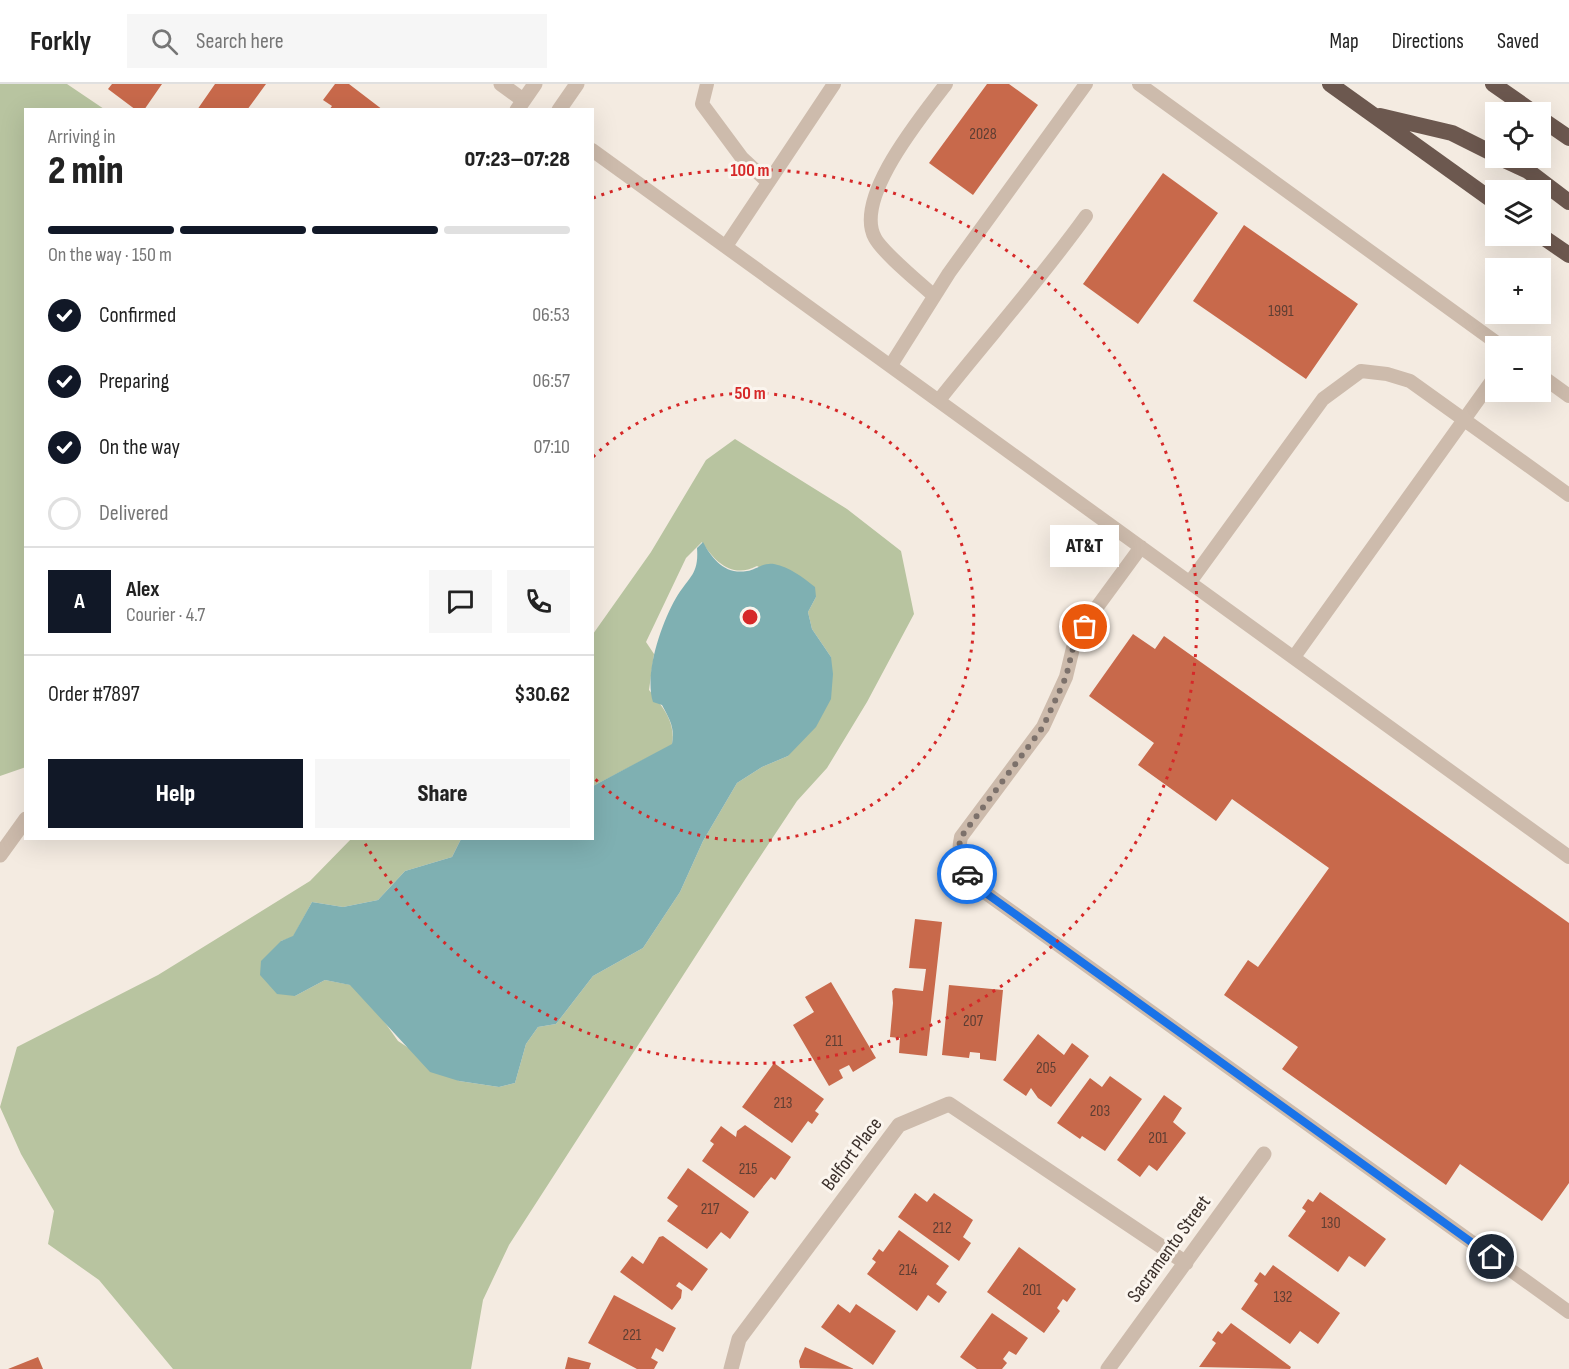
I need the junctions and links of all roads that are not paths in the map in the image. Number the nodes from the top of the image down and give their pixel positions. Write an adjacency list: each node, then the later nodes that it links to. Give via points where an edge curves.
1 (501, 84): 12 (street)
2 (535, 84): 12 (street)
3 (577, 84): 13 (street)
4 (707, 84): 20 (lane, via 702,104 742,158)
5 (834, 84): 20 (lane)
6 (946, 84): 27 (lane, via 885,168 869,221 875,239)
7 (1086, 84): 27 (lane)
8 (1138, 84): 28 (lane)
9 (1330, 84): 14 (highway)
10 (1493, 84): 11 (highway)
11 (1519, 102)
12 (520, 105)
13 (560, 108)
14 (1371, 114): 17 (highway, via 1452,133); 21 (highway)
15 (1551, 126): 16 (highway)
16 (1569, 138)
17 (1485, 150)
18 (594, 151): 25 (lane)
19 (1522, 168): 22 (highway)
20 (768, 182): 25 (lane)
21 (1485, 195)
22 (1569, 202)
23 (1086, 216): 33 (lane)
24 (1551, 243): 26 (highway)
25 (726, 246): 29 (lane)
26 (1569, 255)
27 (934, 296): 29 (lane)
28 (1487, 336)
29 (891, 365): 33 (lane)
30 (1551, 383): 32 (lane)
31 (1485, 390): 34 (lane)
32 (1569, 396)
33 (939, 400): 36 (lane)
34 (1464, 419): 35 (lane); 37 (lane, via 1410,381 1360,371 1323,399); 38 (lane)
35 (1569, 495)
36 (1141, 547): 37 (lane); 44 (lane, via 1073,648 1066,677 1043,727 961,837 959,861 976,886)
37 (1190, 582): 38 (lane)
38 (1294, 657): 41 (lane)
39 (24, 822): 40 (street)
40 (0, 855)
41 (1569, 857)
42 (1264, 1154): 43 (street, Sacramento Street)
43 (1186, 1263): 45 (street, Belfort Place, via 949,1104 899,1125 739,1340); 46 (street, Sacramento Street)
44 (1569, 1312)
45 (731, 1369)
46 (1108, 1369)

